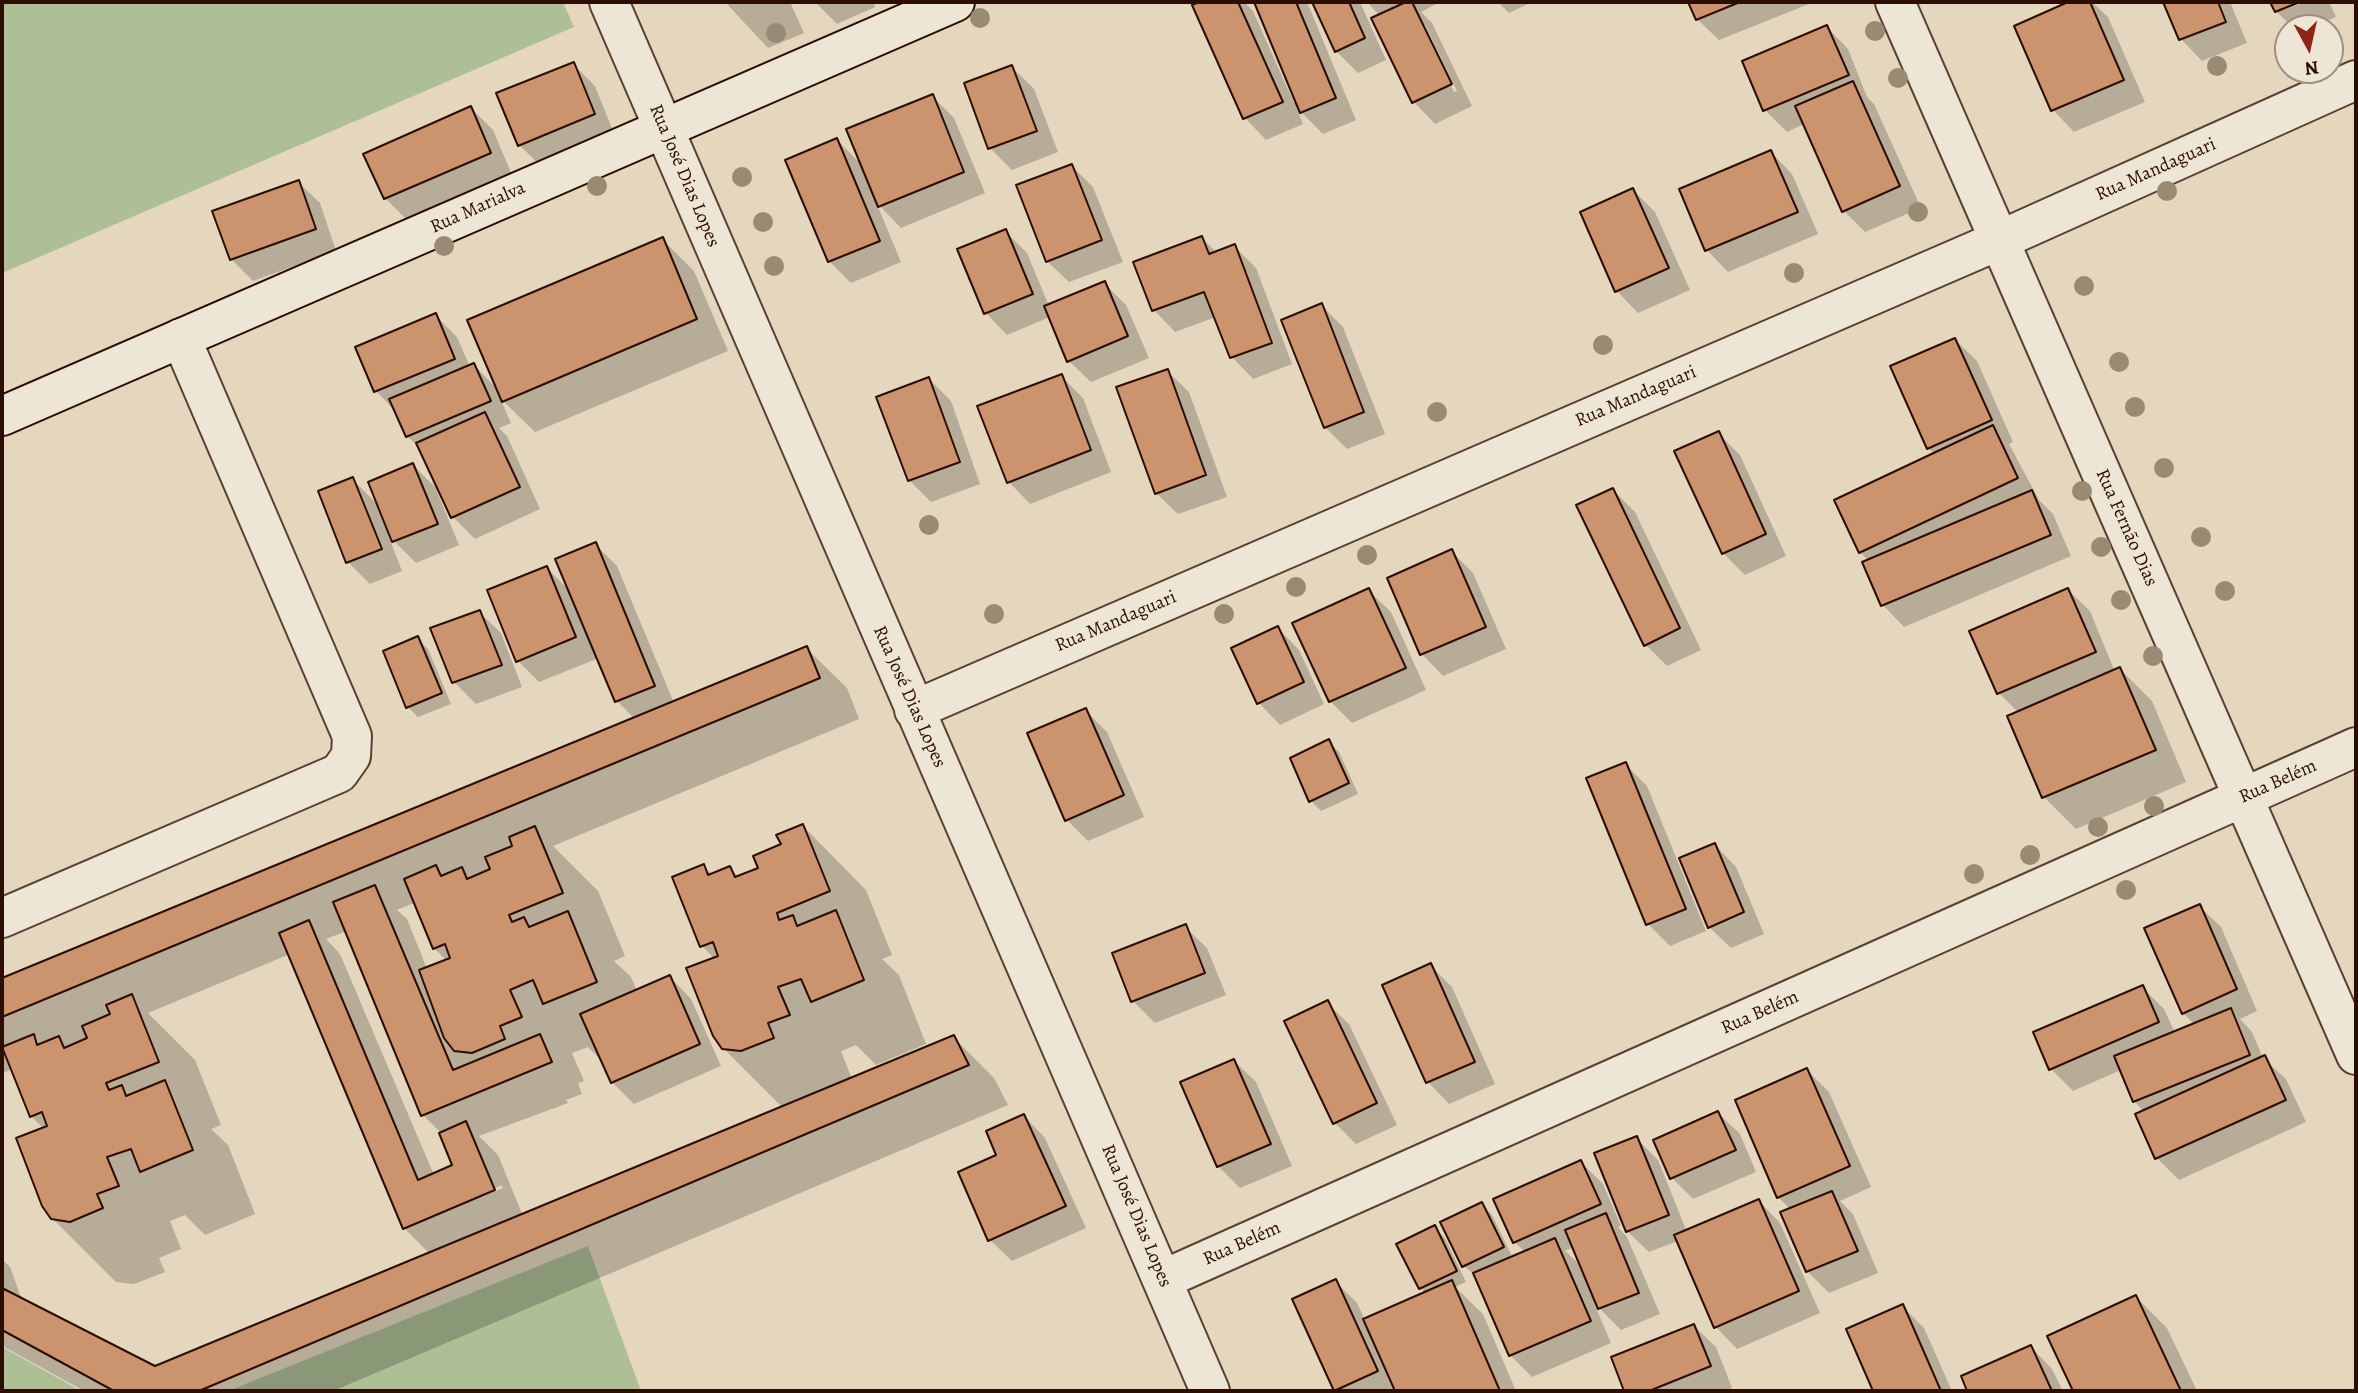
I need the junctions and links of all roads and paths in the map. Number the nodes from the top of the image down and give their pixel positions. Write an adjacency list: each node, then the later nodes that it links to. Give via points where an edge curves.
1 (609, 2): 5 (street, Rua José Dias Lopes)
2 (956, 2): 5 (street, Rua Marialva)
3 (1895, 2): 6 (street, Rua Fernão Dias)
4 (2356, 80): 6 (street, Rua Mandaguari)
5 (662, 127): 7 (street, Rua Marialva); 9 (street, Rua José Dias Lopes)
6 (2000, 240): 9 (street, Rua Mandaguari); 11 (street, Rua Fernão Dias)
7 (181, 338): 8 (street, Rua Marialva); 12 (street, via 352,736 351,757 339,773)
8 (2, 415)
9 (914, 710): 14 (street, Rua José Dias Lopes)
10 (2356, 747): 11 (street, Rua Belém)
11 (2243, 798): 13 (street, Rua Fernão Dias); 14 (street, Rua Belém)
12 (2, 918)
13 (2356, 1055)
14 (1164, 1279): 15 (street, Rua José Dias Lopes)
15 (1210, 1391)

